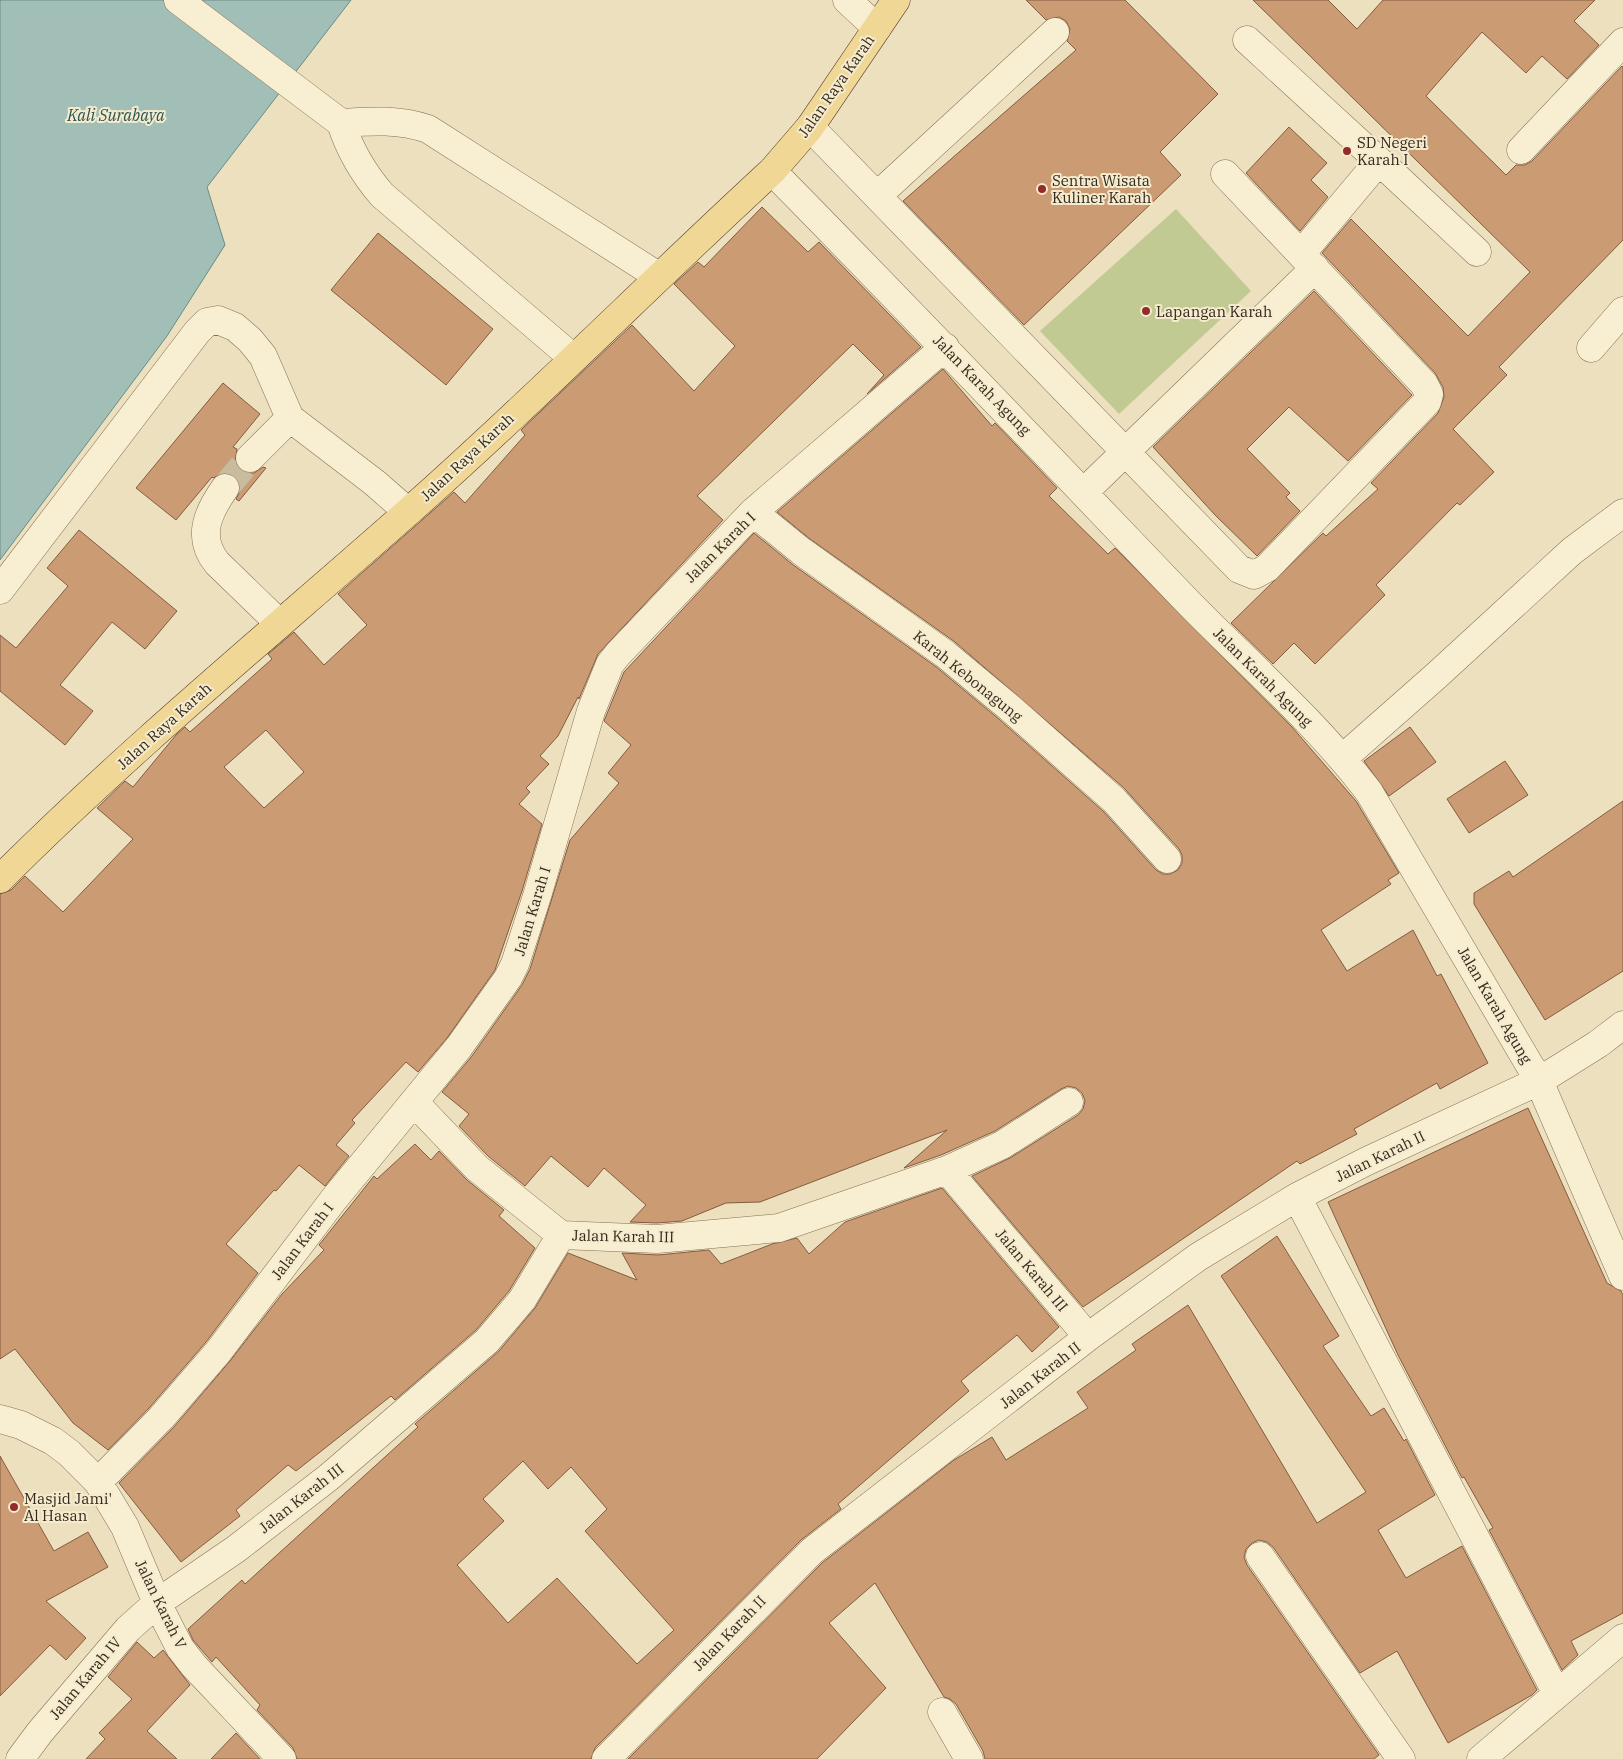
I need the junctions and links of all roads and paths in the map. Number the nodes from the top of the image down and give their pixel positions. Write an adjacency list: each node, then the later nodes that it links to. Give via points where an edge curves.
1 (178, 0): 8 (street)
2 (847, 0): 4 (street)
3 (896, 0): 4 (main road, Jalan Raya Karah)
4 (877, 28): 9 (main road, Jalan Raya Karah)
5 (1056, 32): 14 (street)
6 (1247, 40): 11 (street)
7 (1623, 42): 10 (street)
8 (334, 118): 17 (street, via 407,122 428,129); 21 (street, via 366,176 382,195)
9 (810, 127): 12 (main road, Jalan Raya Karah); 14 (street)
10 (1521, 150)
11 (1379, 161): 15 (street); 16 (street)
12 (772, 171): 17 (main road, Jalan Raya Karah); 19 (street, Jalan Karah Agung)
13 (1225, 174): 16 (street)
14 (877, 196): 23 (street)
15 (1477, 252)
16 (1308, 261): 23 (street); 23 (street, via 1424,384 1429,398 1267,568 1254,576 1239,569)
17 (658, 276): 21 (main road, Jalan Raya Karah)
18 (1623, 311): 20 (street)
19 (945, 347): 26 (street, Jalan Karah Agung); 28 (street, Jalan Karah I)
20 (1591, 348)
21 (573, 358): 27 (main road, Jalan Raya Karah)
22 (290, 418): 24 (street); 27 (street, via 376,482); 30 (street, via 257,347 226,322 207,322)
23 (1125, 452): 26 (street)
24 (250, 458)
25 (225, 488): 31 (street, via 205,524 209,551)
26 (1084, 492): 32 (street, Jalan Karah Agung)
27 (408, 512): 31 (main road, Jalan Raya Karah)
28 (753, 512): 33 (street, Karah Kebonagung, via 801,551 945,654 1010,708 1114,800); 37 (street, Jalan Karah I, via 630,638 610,664 591,711 515,964 459,1047)
29 (1623, 513): 32 (street, via 1572,550)
30 (0, 590)
31 (279, 623): 34 (main road, Jalan Raya Karah, via 55,824)
32 (1343, 758): 36 (street, Jalan Karah Agung, via 1370,792)
33 (1166, 859)
34 (0, 879)
35 (1623, 1025): 36 (street, Jalan Karah II)
36 (1539, 1081): 40 (street, Jalan Karah II); 42 (street, Jalan Karah Agung)
37 (414, 1102): 41 (street, via 477,1168); 45 (street, Jalan Karah I, via 334,1199 218,1352 162,1418)
38 (1069, 1102): 39 (street, via 1002,1145)
39 (947, 1170): 41 (street, Jalan Karah III, via 779,1228 657,1239); 43 (street, Jalan Karah III)
40 (1297, 1197): 43 (street, Jalan Karah II, via 1198,1257); 49 (street)
41 (561, 1235): 47 (street, Jalan Karah III, via 522,1300 487,1341 329,1477 236,1549)
42 (1623, 1276)
43 (1088, 1338): 54 (street, Jalan Karah II, via 812,1551)
44 (0, 1419): 45 (street, Jalan Karah V, via 21,1425 53,1441)
45 (98, 1482): 47 (street, Jalan Karah V, via 125,1527)
46 (1260, 1556): 56 (street)
47 (157, 1603): 52 (street, Jalan Karah IV, via 103,1655); 53 (street, Jalan Karah V, via 180,1648 194,1666)
48 (1623, 1638): 49 (street)
49 (1557, 1694): 51 (street)
50 (942, 1712): 55 (street)
51 (1512, 1748): 57 (street)
52 (20, 1759)
53 (282, 1759)
54 (606, 1759)
55 (969, 1759)
56 (1401, 1759)
57 (1481, 1759)

